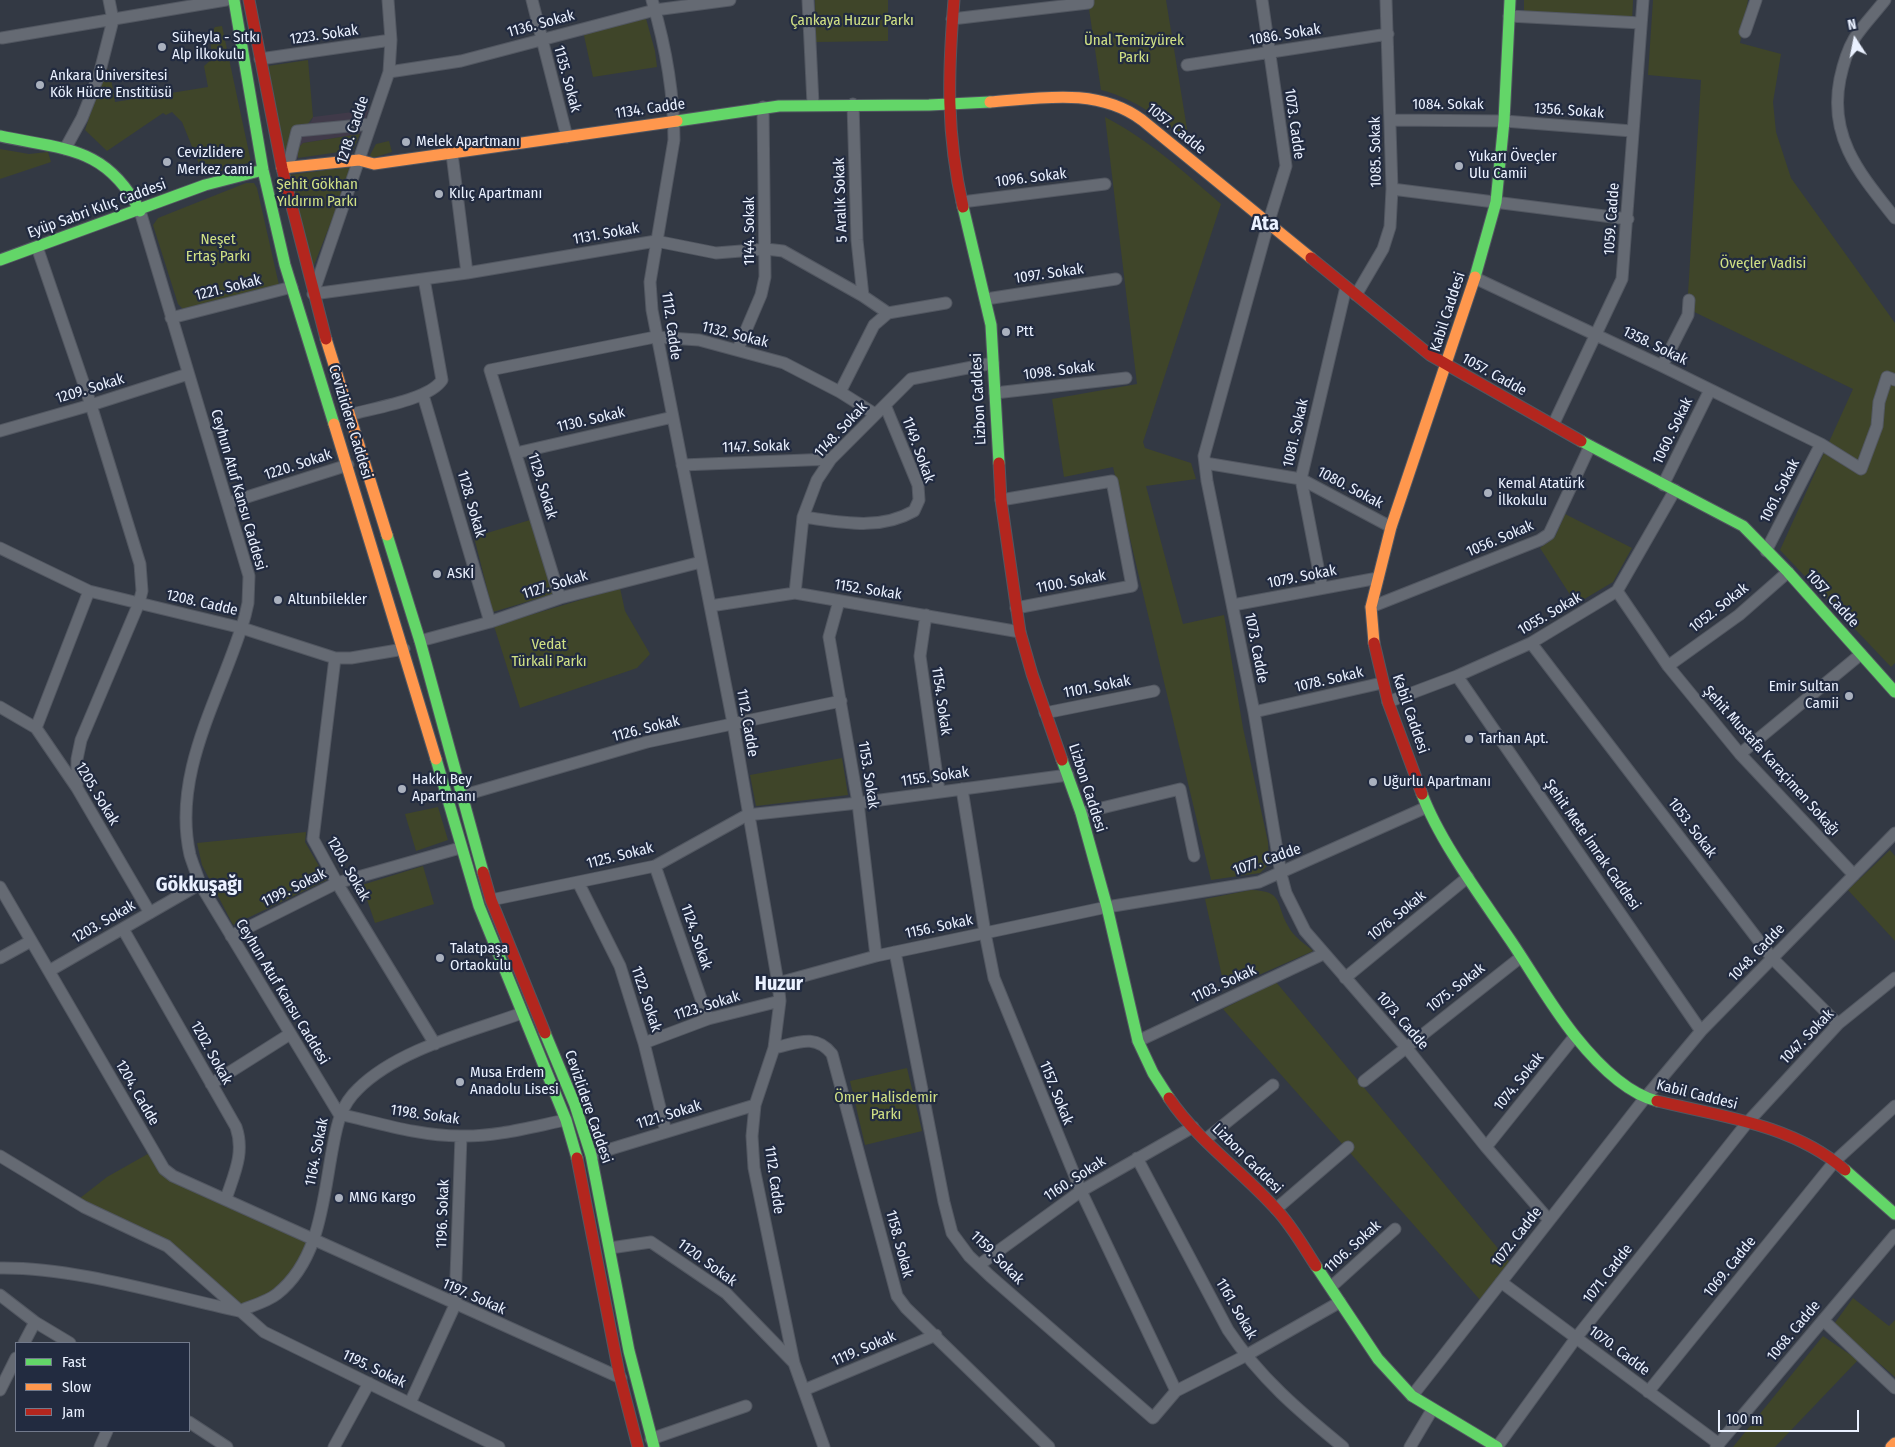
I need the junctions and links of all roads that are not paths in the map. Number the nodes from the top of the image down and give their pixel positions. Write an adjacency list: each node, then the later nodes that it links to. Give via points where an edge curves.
1 (109, 0): 20 (street)
2 (226, 0): 20 (street)
3 (234, 0): 46 (main road, Cevizlidere Caddesi)
4 (249, 0): 28 (main road, Cevizlidere Caddesi)
5 (388, 0): 25 (street, 1218. Cadde)
6 (532, 0): 26 (street, 1135. Sokak)
7 (730, 0): 17 (street, 1136. Sokak)
8 (808, 0): 31 (street)
9 (954, 0): 19 (main road, Lizbon Caddesi)
10 (1262, 0): 27 (street, 1073. Cadde)
11 (1386, 0): 23 (street, 1085. Sokak)
12 (1510, 0): 18 (main road, Kabil Caddesi)
13 (1643, 0): 21 (street, 1059. Cadde)
14 (1756, 0): 22 (street)
15 (1885, 0): 53 (street, via 1854,40 1844,64 1837,96 1839,125 1848,153)
16 (1088, 2): 19 (street)
17 (653, 5): 26 (street, 1136. Sokak); 36 (street, 1112. Cadde)
18 (1509, 16): 21 (street); 37 (main road, Kabil Caddesi)
19 (952, 19): 33 (main road, Lizbon Caddesi)
20 (113, 20): 24 (street); 42 (street, via 98,75 82,118)
21 (1641, 23): 39 (street, 1059. Cadde)
22 (1745, 32)
23 (1388, 34): 27 (street, 1086. Sokak); 35 (street, 1085. Sokak)
24 (0, 35)
25 (391, 40): 28 (street, 1223. Sokak); 30 (street, 1218. Cadde)
26 (542, 40): 30 (street, 1136. Sokak, via 461,61); 41 (street, 1135. Sokak)
27 (1270, 53): 29 (street, 1086. Sokak); 54 (street, 1073. Cadde, via 1286,166)
28 (260, 59): 45 (main road, Cevizlidere Caddesi)
29 (1187, 65)
30 (389, 72): 38 (street, 1218. Cadde)
31 (813, 104): 32 (main road, 1134. Cadde); 34 (main road, 1134. Cadde)
32 (853, 104): 33 (main road, 1134. Cadde); 67 (street, 5 Aralık Sokak, via 857,245)
33 (948, 105): 49 (main road, Lizbon Caddesi); 54 (main road, 1057. Cadde, via 1074,98 1103,100 1117,105 1142,120)
34 (763, 107): 36 (main road, 1134. Cadde); 57 (street, 1144. Sokak)
35 (1391, 120): 37 (street, 1084. Sokak); 48 (street, 1085. Sokak)
36 (674, 121): 41 (main road, 1134. Cadde); 55 (street, 1112. Cadde, via 673,157)
37 (1504, 121): 39 (street, 1356. Sokak); 50 (main road, Kabil Caddesi)
38 (371, 124): 44 (street, 1218. Cadde); 45 (street, via 298,131)
39 (1632, 130): 52 (street, 1059. Cadde)
40 (0, 136): 42 (main road, Ceyhun Atuf Kansu Caddesi)
41 (567, 137): 43 (main road, 1134. Cadde)
42 (65, 149): 51 (main road, Ceyhun Atuf Kansu Caddesi, via 104,163 125,184)
43 (452, 154): 44 (main road, 1134. Cadde, via 374,164); 59 (street)
44 (359, 160): 45 (main road); 65 (street, 1218. Cadde)
45 (285, 167): 65 (main road, Cevizlidere Caddesi)
46 (263, 170): 51 (main road, Eyüp Sabri Kılıç Caddesi, via 205,185); 64 (main road, Cevizlidere Caddesi)
47 (1105, 184): 49 (street, 1096. Sokak)
48 (1392, 189): 50 (street); 66 (street, 1085. Sokak, via 1390,227 1383,249)
49 (962, 202): 68 (main road, Lizbon Caddesi)
50 (1496, 202): 52 (street); 60 (main road, Kabil Caddesi)
51 (140, 211): 56 (main road, Eyüp Sabri Kılıç Caddesi); 72 (street, Ceyhun Atuf Kansu Caddesi)
52 (1628, 218): 73 (street, 1059. Cadde, via 1622,279)
53 (1895, 218)
54 (1268, 224): 63 (main road, 1057. Cadde); 98 (street, 1073. Cadde, via 1205,448)
55 (656, 241): 57 (street, 1131. Sokak, via 716,253); 59 (street, 1131. Sokak); 74 (street, 1112. Cadde, via 650,282)
56 (37, 248): 58 (main road, Eyüp Sabri Kılıç Caddesi); 87 (street)
57 (766, 249): 67 (street, 1131. Sokak, via 783,251); 75 (street, 1144. Sokak, via 761,295)
58 (0, 260)
59 (468, 273): 61 (street, 1131. Sokak)
60 (1475, 278): 73 (street, 1358. Sokak); 77 (main road, Kabil Caddesi)
61 (424, 279): 65 (street, 1131. Sokak); 86 (street, via 442,380)
62 (1116, 279): 68 (street, 1097. Sokak)
63 (1346, 287): 66 (main road, 1057. Cadde); 101 (street, 1081. Sokak)
64 (292, 288): 72 (street, 1221. Sokak); 100 (main road, Cevizlidere Caddesi)
65 (313, 294): 90 (main road, Cevizlidere Caddesi)
66 (1356, 295): 77 (main road, 1057. Cadde)
67 (863, 296): 71 (street, 1131. Sokak)
68 (986, 299): 76 (main road, Lizbon Caddesi)
69 (1689, 300): 78 (street, via 1688,316)
70 (946, 304): 71 (street)
71 (888, 313): 84 (street, via 874,325)
72 (171, 318): 79 (street, Ceyhun Atuf Kansu Caddesi)
73 (1596, 334): 78 (street, 1358. Sokak); 92 (street, 1059. Cadde)
74 (655, 336): 75 (street, 1132. Sokak, via 699,340); 82 (street, 1132. Sokak, via 490,370); 91 (street, 1112. Cadde)
75 (738, 349): 84 (street, 1132. Sokak, via 784,363)
76 (993, 363): 85 (main road, Lizbon Caddesi); 88 (street, 1148. Sokak, via 911,379)
77 (1447, 366): 92 (main road, 1057. Cadde); 107 (main road, Kabil Caddesi)
78 (1662, 366): 83 (street, 1358. Sokak)
79 (188, 374): 87 (street, 1209. Sokak); 105 (street, Ceyhun Atuf Kansu Caddesi)
80 (1126, 378): 85 (street, 1098. Sokak)
81 (1895, 380): 94 (street, 1358. Sokak, via 1887,377 1879,402 1877,426 1861,469)
82 (494, 384): 96 (street, 1129. Sokak)
83 (1710, 390): 94 (street, 1358. Sokak); 102 (street, 1060. Sokak)
84 (840, 392): 89 (street, 1132. Sokak)
85 (995, 393): 104 (main road, Lizbon Caddesi)
86 (423, 395): 90 (street); 125 (street, 1128. Sokak)
87 (91, 405): 93 (street, 1209. Sokak); 119 (street, via 140,564 142,591)
88 (885, 405): 89 (street, 1148. Sokak); 106 (street, 1149. Sokak, via 918,486 919,500 914,511 890,522 868,524)
89 (875, 414): 97 (street, 1148. Sokak)
90 (349, 415): 128 (main road, Cevizlidere Caddesi)
91 (672, 417): 96 (street, 1130. Sokak); 99 (street, 1112. Cadde)
92 (1553, 425): 95 (main road, 1057. Cadde)
93 (0, 431)
94 (1821, 444): 109 (street, 1061. Sokak)
95 (1590, 446): 102 (main road, 1057. Cadde); 123 (street, 1056. Sokak, via 1549,534)
96 (516, 453): 117 (street, 1129. Sokak)
97 (831, 459): 99 (street, 1147. Sokak); 106 (street, 1148. Sokak, via 817,480)
98 (1205, 463): 101 (street, 1080. Sokak); 120 (street, 1073. Cadde)
99 (682, 464): 110 (street, 1112. Cadde)
100 (348, 465): 105 (street, 1220. Sokak); 130 (main road, Cevizlidere Caddesi)
101 (1301, 479): 107 (street, 1080. Sokak); 113 (street, 1081. Sokak)
102 (1663, 485): 103 (main road, 1057. Cadde)
103 (1675, 490): 109 (main road, 1057. Cadde, via 1743,526); 115 (street, 1055. Sokak)
104 (1001, 500): 122 (main road, Lizbon Caddesi); 122 (street, 1100. Sokak, via 1112,481 1132,586)
105 (228, 503): 126 (street, Ceyhun Atuf Kansu Caddesi, via 249,576 248,603)
106 (803, 516): 116 (street, 1148. Sokak)
107 (1391, 527): 112 (main road, Kabil Caddesi)
108 (0, 548): 114 (street, 1208. Cadde)
109 (1766, 551): 111 (main road, 1057. Cadde)
110 (701, 562): 117 (street, 1127. Sokak); 121 (street, 1112. Cadde)
111 (1788, 572): 131 (main road, 1057. Cadde); 133 (street, 1052. Sokak, via 1739,615)
112 (1378, 578): 113 (street, 1079. Sokak); 123 (main road, Kabil Caddesi)
113 (1322, 588): 120 (street, 1079. Sokak)
114 (89, 591): 119 (street, 1208. Cadde); 144 (street)
115 (1617, 591): 129 (street, 1055. Sokak); 133 (street, Şehit Mustafa Karaçimen Sokağı)
116 (795, 593): 118 (street, 1152. Sokak); 121 (street, 1152. Sokak)
117 (560, 598): 125 (street, 1127. Sokak)
118 (839, 601): 124 (street, 1152. Sokak); 138 (street, 1153. Sokak, via 829,637)
119 (139, 603): 126 (street, 1208. Cadde); 147 (street, via 81,740)
120 (1233, 605): 141 (street, 1073. Cadde)
121 (710, 606): 143 (street, 1112. Cadde)
122 (1016, 608): 127 (main road, Lizbon Caddesi)
123 (1371, 608): 135 (main road, Kabil Caddesi, via 1372,636)
124 (926, 615): 127 (street, 1152. Sokak); 149 (street, 1154. Sokak, via 920,656)
125 (490, 622): 128 (street, 1127. Sokak)
126 (242, 628): 132 (street, 1208. Cadde); 165 (street, Ceyhun Atuf Kansu Caddesi, via 201,737 189,786 187,835)
127 (1020, 632): 142 (main road, Lizbon Caddesi)
128 (420, 642): 150 (main road, Cevizlidere Caddesi)
129 (1531, 643): 134 (street, 1055. Sokak); 179 (street, 1053. Sokak)
130 (404, 649): 132 (street, 1208. Cadde); 157 (main road, Cevizlidere Caddesi)
131 (1861, 654): 137 (main road, 1057. Cadde); 145 (street)
132 (335, 658): 164 (street, 1200. Sokak, via 313,838)
133 (1668, 666): 145 (street, Şehit Mustafa Karaçimen Sokağı)
134 (1457, 676): 139 (street, 1055. Sokak); 188 (street, Şehit Mete İmrak Caddesi)
135 (1382, 683): 139 (main road, Kabil Caddesi); 141 (street, 1078. Sokak)
136 (1154, 691): 142 (street, 1101. Sokak)
137 (1895, 692)
138 (841, 701): 143 (street, 1126. Sokak); 151 (street, 1153. Sokak)
139 (1388, 702): 152 (main road, Kabil Caddesi)
140 (0, 707): 144 (street, 1205. Sokak)
141 (1254, 712): 160 (street, 1073. Cadde)
142 (1045, 713): 146 (main road, Lizbon Caddesi)
143 (733, 723): 150 (street, 1126. Sokak, via 647,742); 154 (street, 1112. Cadde)
144 (36, 728): 147 (street, 1205. Sokak)
145 (1740, 754): 161 (street, Şehit Mustafa Karaçimen Sokağı)
146 (1068, 775): 148 (street, 1155. Sokak); 153 (main road, Lizbon Caddesi)
147 (77, 788): 169 (street, 1205. Sokak)
148 (962, 789): 149 (street, 1155. Sokak); 171 (street, 1157. Sokak)
149 (938, 791): 151 (street, 1155. Sokak)
150 (461, 796): 156 (main road, Cevizlidere Caddesi)
151 (858, 803): 154 (street, 1155. Sokak); 176 (street, 1153. Sokak)
152 (1428, 807): 160 (street, 1077. Cadde); 162 (main road, Kabil Caddesi)
153 (1081, 812): 158 (street, via 1180,789); 168 (main road, Lizbon Caddesi)
154 (747, 815): 159 (street, 1125. Sokak); 183 (street, 1112. Cadde)
155 (1895, 833): 161 (street, 1048. Cadde)
156 (474, 844): 157 (main road); 167 (main road, Cevizlidere Caddesi)
157 (460, 848): 164 (street, 1199. Sokak); 185 (main road, Cevizlidere Caddesi, via 479,906)
158 (1194, 856)
159 (655, 866): 163 (street, 1125. Sokak); 186 (street, 1124. Sokak)
160 (1281, 874): 168 (street, 1077. Cadde, via 1235,887); 175 (street, 1073. Cadde, via 1295,914)
161 (1854, 875): 179 (street, 1048. Cadde)
162 (1468, 877): 177 (main road, Kabil Caddesi); 181 (street, 1076. Sokak)
163 (578, 882): 167 (street, 1125. Sokak); 192 (street, 1122. Sokak, via 620,966)
164 (337, 883): 172 (street, 1199. Sokak); 193 (street, 1200. Sokak)
165 (200, 884): 169 (street, 1203. Sokak); 172 (street, Ceyhun Atuf Kansu Caddesi)
166 (0, 887): 173 (street, 1204. Cadde)
167 (491, 900): 211 (main road, Cevizlidere Caddesi)
168 (1107, 907): 171 (street, 1156. Sokak); 191 (main road, Lizbon Caddesi)
169 (150, 913): 170 (street, 1203. Sokak)
170 (123, 929): 180 (street, 1203. Sokak); 197 (street, 1202. Sokak)
171 (985, 932): 174 (street, 1156. Sokak); 215 (street, 1157. Sokak, via 994,978)
172 (231, 936): 189 (street, Ceyhun Atuf Kansu Caddesi)
173 (31, 941): 178 (street); 180 (street, 1204. Cadde)
174 (895, 952): 176 (street, 1156. Sokak); 224 (street, 1159. Sokak, via 952,1233)
175 (1323, 954): 181 (street, 1073. Cadde); 191 (street, 1103. Sokak)
176 (876, 956): 183 (street, 1156. Sokak)
177 (1521, 957): 190 (main road, Kabil Caddesi); 194 (street, 1075. Sokak)
178 (0, 958)
179 (1772, 958): 187 (street, 1053. Sokak); 188 (street, 1048. Cadde)
180 (49, 972): 216 (street, 1204. Cadde, via 164,1169)
181 (1345, 978): 194 (street, 1073. Cadde)
182 (1895, 978): 187 (street, 1047. Sokak)
183 (778, 983): 184 (street, 1112. Cadde)
184 (780, 1001): 186 (street, 1123. Sokak); 195 (street, 1112. Cadde)
185 (522, 1013): 193 (street, 1164. Sokak); 203 (main road, Cevizlidere Caddesi)
186 (708, 1019): 192 (street, 1123. Sokak)
187 (1838, 1024): 204 (street, 1047. Sokak)
188 (1701, 1031): 199 (street, 1048. Cadde)
189 (290, 1034): 197 (street); 202 (street, Ceyhun Atuf Kansu Caddesi)
190 (1575, 1036): 199 (main road, Kabil Caddesi, via 1611,1074); 209 (street, 1074. Sokak)
191 (1138, 1041): 205 (main road, Lizbon Caddesi, via 1162,1087)
192 (644, 1043): 206 (street, 1122. Sokak)
193 (435, 1044): 202 (street, 1164. Sokak, via 383,1068 357,1089)
194 (1405, 1046): 196 (street, 1075. Sokak); 209 (street, 1073. Cadde)
195 (774, 1048): 200 (street, 1112. Cadde); 234 (street, 1158. Sokak, via 813,1040 824,1044 832,1054 897,1296)
196 (1364, 1081)
197 (210, 1084): 216 (street, 1202. Sokak, via 236,1127 241,1142)
198 (1272, 1085): 208 (street)
199 (1645, 1098): 204 (main road, Kabil Caddesi); 219 (street, 1072. Cadde)
200 (755, 1105): 206 (street, 1121. Sokak); 240 (street, 1112. Cadde, via 752,1136 754,1168)
201 (1895, 1106): 214 (street, 1069. Cadde)
202 (339, 1114): 207 (street, 1198. Sokak, via 421,1133); 222 (street, 1164. Sokak)
203 (566, 1120): 207 (street, 1198. Sokak); 241 (main road, Cevizlidere Caddesi, via 578,1162)
204 (1747, 1123): 214 (main road, Kabil Caddesi, via 1785,1133); 235 (street, 1071. Cadde)
205 (1193, 1127): 208 (main road, Lizbon Caddesi); 213 (street, 1160. Sokak)
206 (666, 1132): 211 (street, 1121. Sokak)
207 (461, 1136): 230 (street, 1196. Sokak)
208 (1206, 1139): 217 (main road, Lizbon Caddesi)
209 (1486, 1147): 219 (street, 1073. Cadde)
210 (1348, 1148): 217 (street)
211 (591, 1155): 223 (main road, Cevizlidere Caddesi)
212 (0, 1156): 231 (street, 1195. Sokak, via 84,1207 167,1246)
213 (1137, 1158): 215 (street, 1160. Sokak); 238 (street, 1161. Sokak)
214 (1836, 1161): 218 (main road, Kabil Caddesi); 248 (street, 1069. Cadde)
215 (1081, 1191): 224 (street, 1160. Sokak); 247 (street, 1157. Sokak)
216 (226, 1199): 222 (street, 1204. Cadde)
217 (1276, 1209): 227 (main road, Lizbon Caddesi)
218 (1895, 1214)
219 (1549, 1220): 226 (street, 1072. Cadde)
220 (1395, 1228): 227 (street, 1106. Sokak)
221 (1895, 1235): 232 (street, 1068. Cadde)
222 (315, 1241): 230 (street, 1197. Sokak); 231 (street, 1164. Sokak, via 294,1277 276,1295)
223 (610, 1248): 240 (street, 1120. Sokak, via 651,1242 726,1293); 243 (main road, Cevizlidere Caddesi)
224 (979, 1265): 247 (street, 1159. Sokak, via 1154,1418)
225 (0, 1268): 231 (street, via 29,1267 74,1274)
226 (1501, 1282): 235 (street, 1070. Cadde); 249 (street, 1072. Cadde)
227 (1330, 1287): 229 (main road, Lizbon Caddesi)
228 (0, 1296): 233 (street)
229 (1340, 1302): 238 (street, 1159. Sokak); 249 (main road, Lizbon Caddesi, via 1378,1359)
230 (455, 1305): 241 (street, 1197. Sokak); 250 (street, 1196. Sokak)
231 (239, 1311): 242 (street, 1195. Sokak, via 264,1332)
232 (1823, 1320): 244 (street); 257 (street, 1068. Cadde)
233 (35, 1322): 236 (street); 237 (street)
234 (936, 1335): 246 (street, 1119. Sokak); 264 (street, 1158. Sokak)
235 (1576, 1338): 248 (street, 1070. Cadde); 267 (street, 1071. Cadde)
236 (25, 1342)
237 (68, 1342)
238 (1245, 1356): 247 (street, 1159. Sokak); 265 (street, 1161. Sokak, via 1287,1401)
239 (15, 1360): 245 (street)
240 (794, 1363): 246 (street, 1112. Cadde)
241 (621, 1378): 243 (main road); 262 (main road, Cevizlidere Caddesi)
242 (369, 1383): 250 (street, 1195. Sokak); 261 (street)
243 (637, 1384): 255 (main road, Cevizlidere Caddesi)
244 (1895, 1388)
245 (0, 1390)
246 (804, 1390): 263 (street, 1112. Cadde)
247 (1176, 1391)
248 (1648, 1392): 257 (street, 1070. Cadde)
249 (1412, 1396): 252 (main road, Lizbon Caddesi)
250 (410, 1403): 258 (street, 1195. Sokak)
251 (746, 1406): 255 (street)
252 (1432, 1410): 266 (street); 267 (main road, Lizbon Caddesi)
253 (190, 1423): 260 (street)
254 (107, 1432): 259 (street)
255 (652, 1443)
256 (1895, 1443): 268 (main road)
257 (1717, 1445)
258 (496, 1446)
259 (100, 1447)
260 (227, 1447)
261 (334, 1447)
262 (638, 1447)
263 (824, 1447)
264 (1049, 1447)
265 (1344, 1447)
266 (1410, 1447)
267 (1497, 1447)
268 (1891, 1447)

